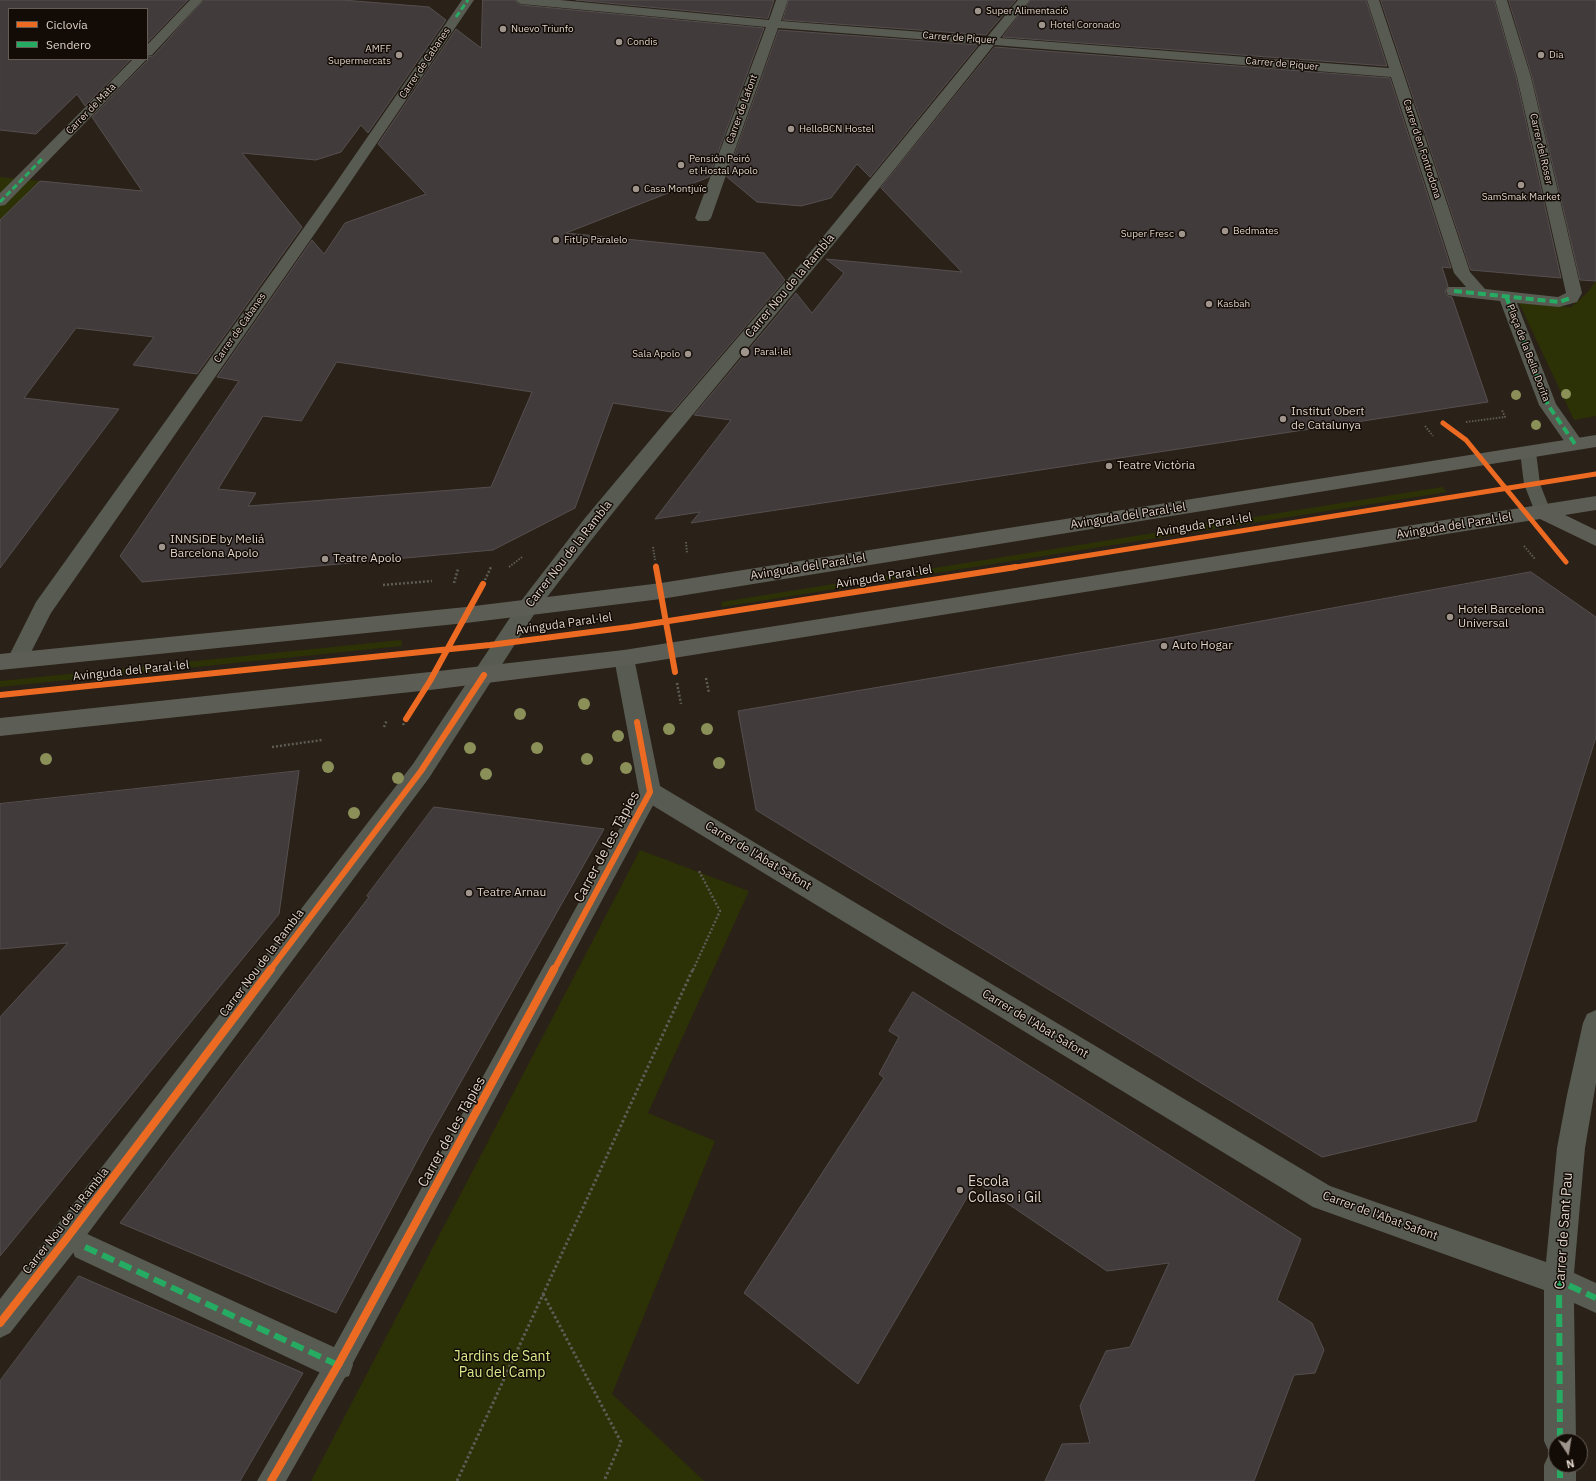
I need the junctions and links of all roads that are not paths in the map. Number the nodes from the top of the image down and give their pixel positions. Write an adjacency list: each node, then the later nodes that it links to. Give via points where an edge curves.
1 (197, 0): 10 (street)
2 (468, 0): 27 (street, Carrer de Cabanes, via 338,190 43,608)
3 (521, 0): 8 (street, Carrer de Piquer)
4 (782, 0): 8 (street, Carrer de Lafont)
5 (1024, 0): 9 (street, Carrer Nou de la Rambla)
6 (1373, 0): 12 (street, Carrer d'en Fontrodona)
7 (1500, 0): 18 (street, Carrer del Roser, via 1524,77 1574,292)
8 (773, 24): 9 (street, Carrer de Piquer); 14 (street, Carrer de Lafont)
9 (990, 41): 12 (street, Carrer de Piquer); 25 (street, Carrer Nou de la Rambla, via 805,269 601,512)
10 (148, 51)
11 (139, 60): 13 (street, Carrer de Mata)
12 (1397, 73): 16 (street, Carrer d'en Fontrodona, via 1462,273)
13 (0, 202)
14 (703, 218)
15 (1454, 291): 16 (street)
16 (1480, 294): 17 (street)
17 (1506, 296): 18 (street, Plaça de la Bella Dorita, via 1559,302); 20 (street, Plaça de la Bella Dorita, via 1548,405)
18 (1571, 298)
19 (1596, 441): 20 (main road, Avinguda del Paral·lel)
20 (1575, 444): 21 (main road, Avinguda del Paral·lel)
21 (1528, 452): 23 (lane, via 1532,484); 25 (main road, Avinguda del Paral·lel, via 660,591)
22 (1596, 503): 23 (main road, Avinguda del Paral·lel)
23 (1543, 512): 24 (main road); 26 (main road, Avinguda del Paral·lel)
24 (1596, 539)
25 (528, 607): 27 (main road, Avinguda del Paral·lel); 28 (street, Carrer Nou de la Rambla)
26 (624, 658): 28 (main road, Avinguda del Paral·lel); 30 (street)
27 (9, 661)
28 (484, 675): 29 (main road, Avinguda del Paral·lel); 36 (street, Carrer Nou de la Rambla, via 421,771)
29 (0, 727)
30 (650, 792): 34 (street, Carrer de l'Abat Safont, via 1323,1197); 37 (lane, Carrer de les Tàpies)
31 (1596, 1023): 32 (street, Carrer de Sant Pau)
32 (1588, 1096): 34 (street, Carrer de Sant Pau, via 1571,1148)
33 (85, 1247): 37 (street)
34 (1559, 1281): 35 (street, Carrer de l'Abat Safont); 38 (street, Carrer de Sant Pau)
35 (1596, 1298)
36 (0, 1323)
37 (338, 1365): 39 (lane, Carrer de les Tàpies)
38 (1560, 1433)
39 (271, 1481)

